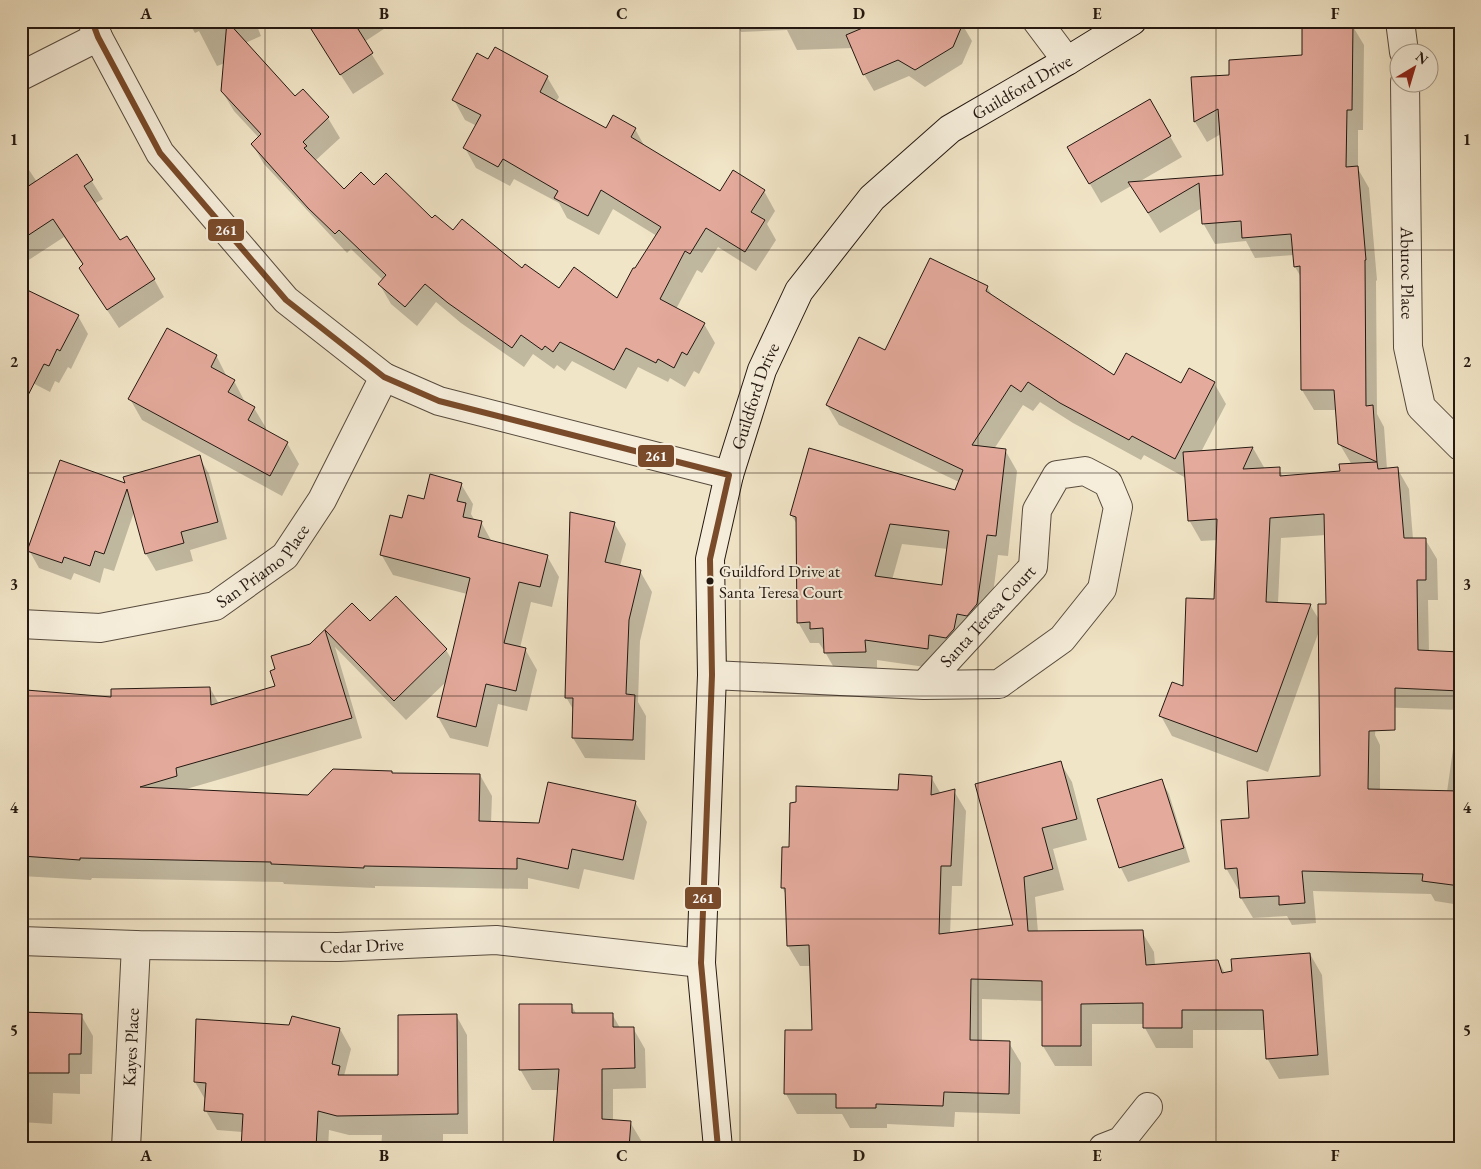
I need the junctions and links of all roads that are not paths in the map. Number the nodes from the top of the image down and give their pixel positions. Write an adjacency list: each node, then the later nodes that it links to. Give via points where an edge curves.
1 (1037, 21): 6 (street)
2 (1132, 21): 6 (street, Guildford Drive)
3 (1400, 21): 5 (street)
4 (95, 29): 7 (street); 9 (street, via 160,154 286,300)
5 (1403, 42)
6 (1067, 61): 11 (street, Guildford Drive, via 950,129 872,198 799,291 762,370)
7 (21, 76)
8 (1404, 92): 10 (street, Aburoc Place, via 1408,348 1421,407)
9 (384, 377): 11 (street, via 439,401); 12 (street, San Priamo Place, via 322,500 285,556 214,606 100,628)
10 (1460, 446)
11 (728, 475): 13 (street, Guildford Drive, via 710,559)
12 (21, 624)
13 (712, 676): 14 (street, Santa Teresa Court); 17 (street, Guildford Drive)
14 (924, 685): 14 (street, Santa Teresa Court, via 1033,567 1037,510 1057,475 1085,472 1108,483 1118,507 1102,589 1062,639 999,684)
15 (21, 941): 16 (street, Cedar Drive)
16 (136, 946): 17 (street, Cedar Drive, via 338,948 496,940); 19 (street, Kayes Place)
17 (701, 963): 20 (street, Guildford Drive)
18 (1148, 1107): 21 (street, via 1121,1141)
19 (126, 1148)
20 (718, 1148)
21 (1103, 1148)

